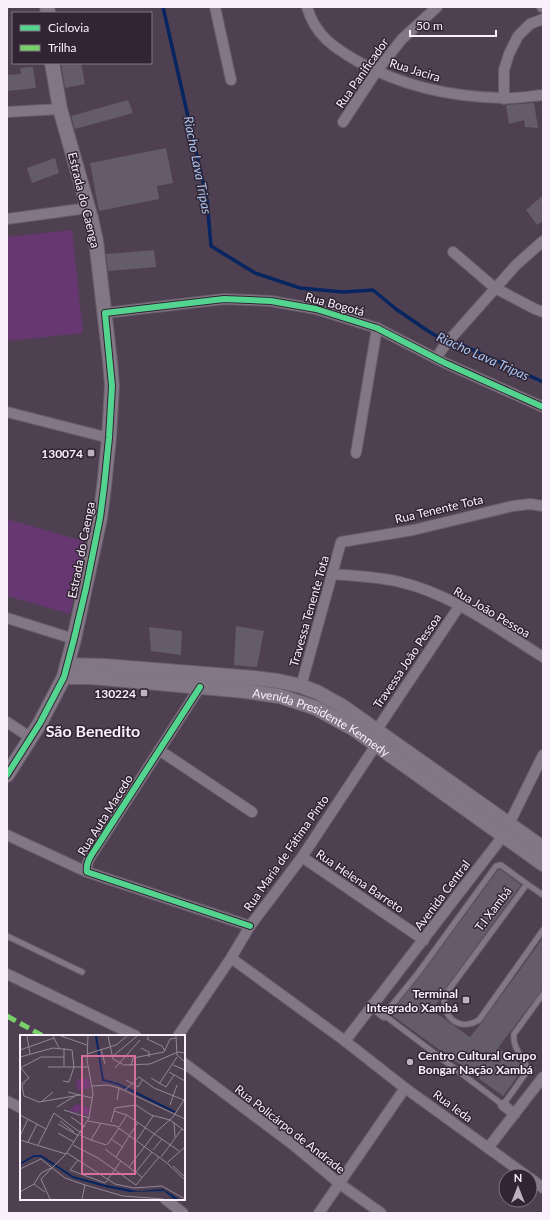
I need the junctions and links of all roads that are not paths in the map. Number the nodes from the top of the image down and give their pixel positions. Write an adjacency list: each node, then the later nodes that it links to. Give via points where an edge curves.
1 (215, 7): 7 (street)
2 (437, 7): 6 (street, Rua Panificador, via 402,39)
3 (310, 9): 6 (street, Rua Jacira, via 320,34 332,45)
4 (543, 19): 9 (street, via 530,24 518,36 509,54 504,70)
5 (52, 64): 10 (main road, Estrada do Caenga)
6 (376, 72): 9 (street, Rua Jacira, via 430,90); 12 (street, Rua Panificador)
7 (231, 80)
8 (543, 95): 9 (street, Rua Jacira)
9 (504, 99)
10 (60, 109): 11 (street); 13 (main road, Estrada do Caenga)
11 (7, 112)
12 (343, 122)
13 (88, 208): 14 (street); 19 (main road, Estrada do Caenga, via 96,241)
14 (7, 219)
15 (543, 241): 17 (street, via 516,264)
16 (453, 252): 17 (street)
17 (495, 288): 18 (street); 21 (street)
18 (543, 312)
19 (105, 313): 20 (street, Rua Bogotá, via 224,299 271,300 316,309); 24 (main road, Estrada do Caenga, via 112,386)
20 (377, 328): 21 (street, Rua Bogotá); 25 (street)
21 (436, 358): 22 (street, Rua Bogotá)
22 (543, 407)
23 (7, 412): 24 (street)
24 (109, 438): 31 (main road, Estrada do Caenga, via 100,518)
25 (356, 453)
26 (543, 506): 27 (street, Rua Tenente Tota, via 513,506 413,530)
27 (341, 542): 28 (street, Travessa Tenente Tota)
28 (332, 574): 29 (street, Rua João Pessoa, via 400,582); 34 (street, Travessa Tenente Tota)
29 (460, 605): 32 (street, Rua João Pessoa); 37 (street, Travessa João Pessoa)
30 (7, 618): 31 (street)
31 (74, 639): 33 (main road, Estrada do Caenga)
32 (543, 658)
33 (66, 671): 34 (main road, Avenida Presidente Kennedy, via 105,666 254,678); 35 (main road, Avenida Presidente Kennedy, via 91,677); 38 (main road, Estrada do Caenga)
34 (301, 686): 37 (main road, Avenida Presidente Kennedy, via 342,706)
35 (200, 687): 39 (main road, Avenida Presidente Kennedy, via 279,696 316,708 354,729); 40 (street, Rua Auta Macedo)
36 (7, 722): 38 (street)
37 (376, 731): 44 (main road, Avenida Presidente Kennedy)
38 (31, 738): 42 (main road, Estrada do Caenga)
39 (376, 745): 44 (main road, Avenida Presidente Kennedy); 47 (street, Rua Maria de Fátima Pinto)
40 (159, 750): 43 (street); 49 (street, Rua Auta Macedo, via 95,850 87,866)
41 (543, 755): 44 (street, Avenida Central)
42 (7, 775)
43 (252, 812)
44 (506, 830): 46 (main road, Avenida Presidente Kennedy); 48 (main road, Avenida Presidente Kennedy); 55 (street, Avenida Central)
45 (7, 835): 49 (street, Rua Auta Macedo)
46 (543, 848)
47 (302, 857): 52 (street, Rua Maria de Fátima Pinto); 55 (street, Rua Helena Barreto)
48 (543, 864)
49 (87, 872): 52 (street, Rua Auta Macedo)
50 (528, 884): 51 (lane); 53 (lane, T.I Xambá, via 445,995 445,1009 448,1015 459,1024 479,1020); 61 (lane, T.I Xambá, via 501,865 496,866 418,973)
51 (543, 895)
52 (250, 926): 56 (street, Rua Maria de Fátima Pinto)
53 (543, 930)
54 (7, 936): 57 (lane)
55 (424, 940): 60 (street, Avenida Central)
56 (231, 958): 63 (street, Rua Maria de Fátima Pinto); 64 (street, Rua Ieda)
57 (82, 972)
58 (7, 974): 62 (street)
59 (543, 994): 69 (lane, via 514,1034 515,1048 528,1070)
60 (372, 1005): 61 (street); 64 (street, Avenida Central)
61 (384, 1014): 69 (lane)
62 (134, 1035)
63 (179, 1035)
64 (346, 1041): 67 (street, Rua Ieda)
65 (185, 1065): 74 (street, Rua Policárpo de Andrade, via 292,1144)
66 (543, 1078): 71 (street)
67 (405, 1088): 72 (street, Rua Ieda); 74 (street)
68 (7, 1101): 70 (street)
69 (503, 1105): 71 (street)
70 (20, 1108)
71 (515, 1114): 72 (street)
72 (488, 1148): 73 (street, Rua Ieda)
73 (516, 1168)
74 (340, 1184): 77 (street); 78 (street, Rua Policárpo de Andrade)
75 (166, 1200): 76 (street)
76 (183, 1213)
77 (319, 1213)
78 (381, 1213)

